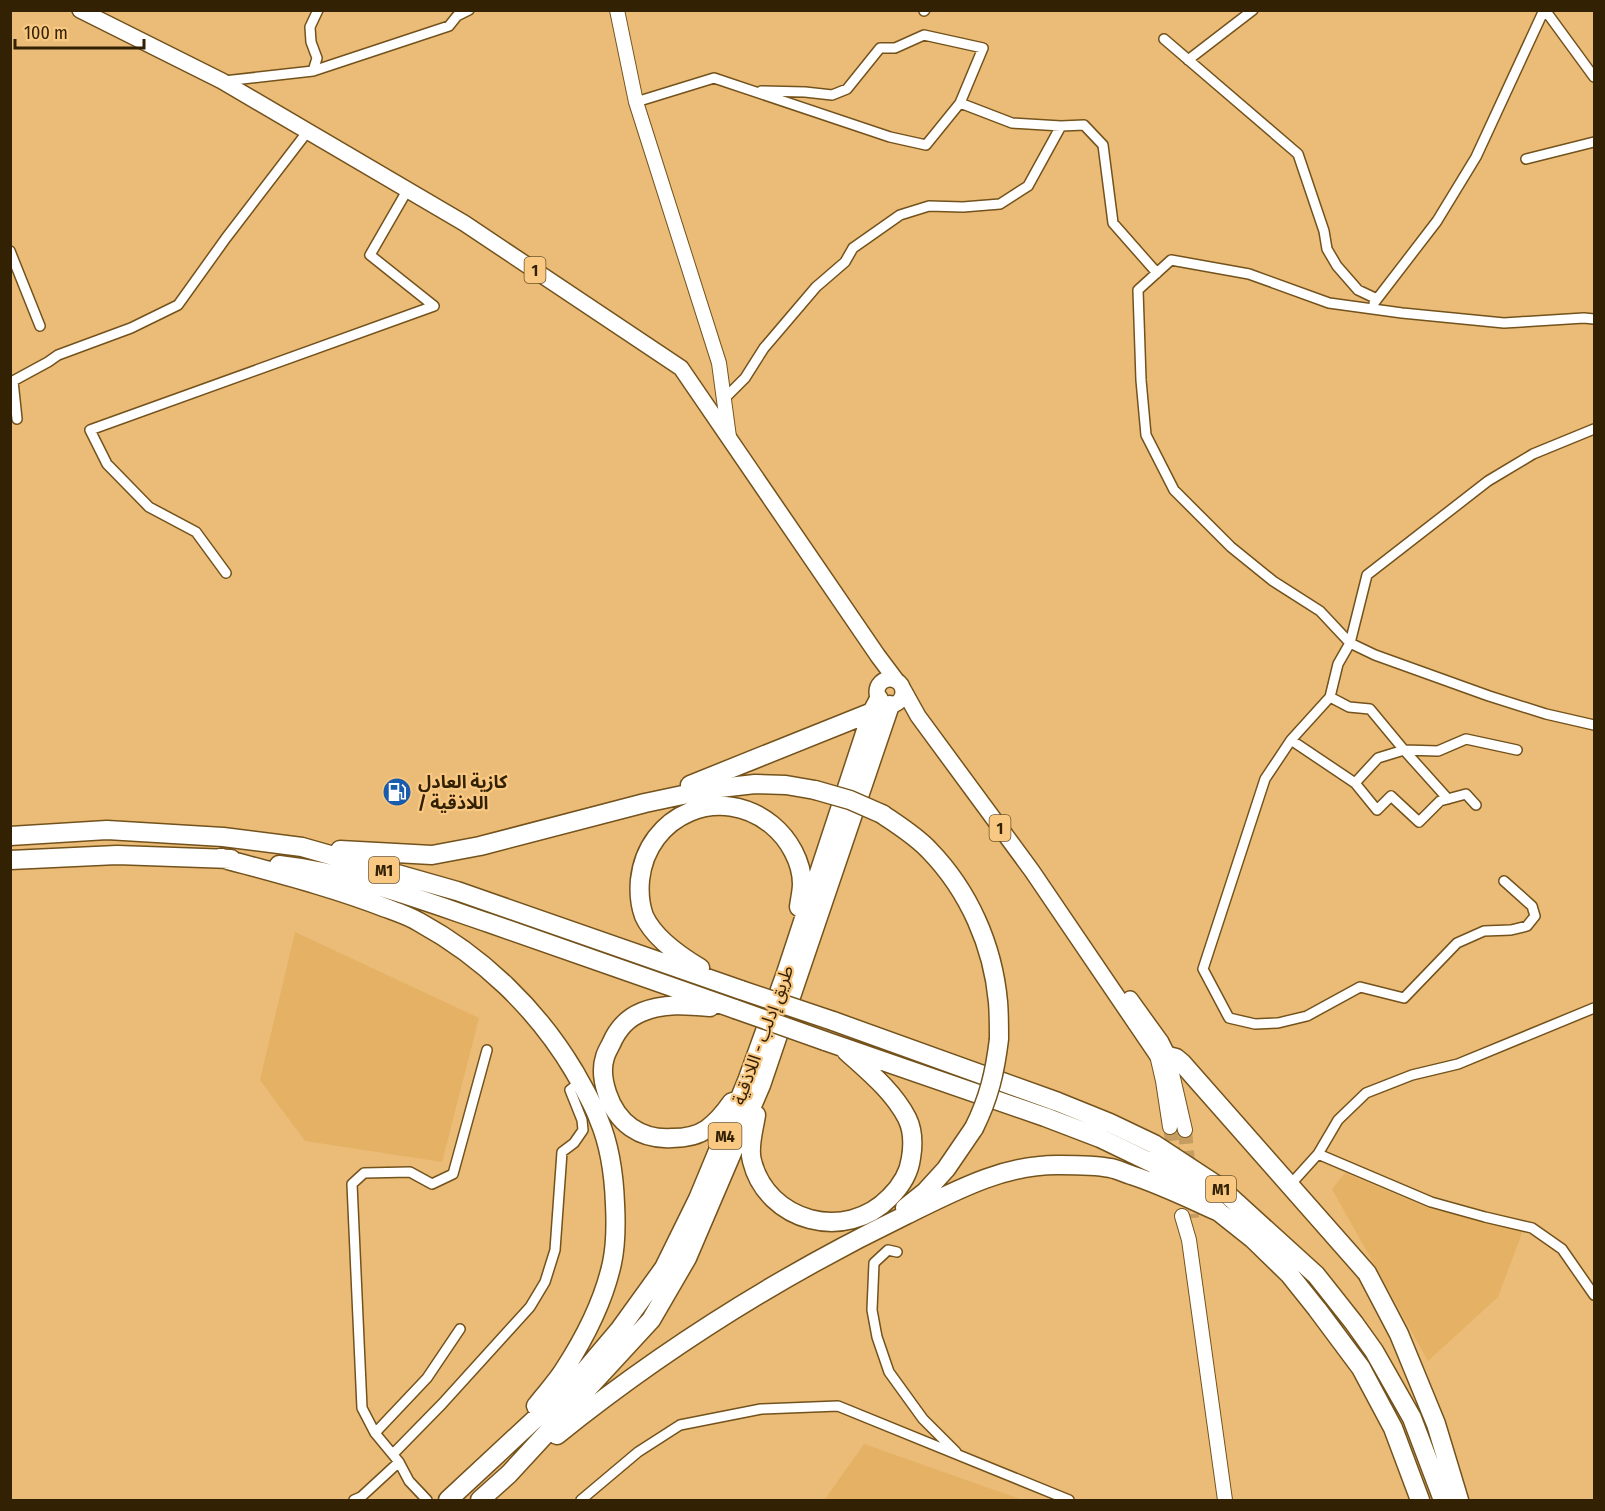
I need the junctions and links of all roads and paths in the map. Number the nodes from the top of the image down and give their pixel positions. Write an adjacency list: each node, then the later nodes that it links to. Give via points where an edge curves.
1 (80, 10): 11 (main road, 1)
2 (318, 10): 9 (street, via 310,27 316,58)
3 (469, 10): 9 (street, via 449,26)
4 (617, 10): 13 (street)
5 (1253, 10): 8 (street)
6 (1545, 10): 10 (street); 22 (street, via 1476,157 1437,221)
7 (1164, 39): 8 (street)
8 (1188, 60): 22 (street, via 1298,154 1327,249 1358,290)
9 (314, 70): 11 (street)
10 (1594, 77)
11 (222, 81): 16 (main road, 1)
12 (750, 90): 13 (street, via 714,78); 14 (street, via 890,137 926,145); 14 (street, via 832,95 847,89 880,48 896,48 924,35 983,48)
13 (636, 102): 26 (street, via 719,363)
14 (960, 103): 15 (street, via 1012,123)
15 (1061, 126): 21 (street, via 1084,125 1103,145 1113,223); 26 (street, via 1028,186 1000,204 929,206 900,215 853,248 845,262 816,287)
16 (308, 131): 19 (main road, 1); 27 (street, via 178,305 58,355 13,381)
17 (1594, 142): 18 (street)
18 (1526, 159)
19 (408, 189): 29 (main road, 1, via 681,368); 30 (street, via 370,255 434,306 90,430 107,464 148,507 196,532)
20 (10, 251): 25 (street)
21 (1157, 273): 23 (street, via 1171,260 1249,274 1329,303); 31 (street, via 1138,290 1141,380 1146,435 1174,490 1231,547 1273,581 1320,611)
22 (1377, 299): 23 (street)
23 (1369, 309): 24 (street, via 1504,323)
24 (1594, 319)
25 (40, 326)
26 (724, 399): 29 (street)
27 (17, 419)
28 (1594, 429): 31 (street, via 1533,454 1488,482 1367,575)
29 (729, 437): 32 (main road, 1)
30 (226, 573)
31 (1350, 643): 34 (street, via 1338,664); 37 (street, via 1489,696)
32 (878, 656): 33 (main road, 1); 35 (main road)
33 (900, 684): 35 (main road, via 902,698); 35 (main road, via 889,679 882,682); 36 (main road, 1)
34 (1330, 697): 38 (street); 39 (street, via 1349,707 1370,709)
35 (883, 701): 36 (main road, 1); 43 (highway); 50 (highway, طريق إدلب - اللاذقية / M4); 58 (highway, طريق إدلب - اللاذقية / M4)
36 (918, 716): 56 (main road, 1, via 1080,940 1098,955 1161,1042)
37 (1594, 724)
38 (1291, 740): 41 (street); 49 (street, via 1264,779 1203,969 1229,1018 1255,1024 1278,1023 1307,1016 1360,987 1404,998 1457,943 1484,931 1527,926 1535,916 1532,906)
39 (1404, 750): 40 (street, via 1438,751 1466,739); 41 (street, via 1378,758); 42 (street)
40 (1517, 750)
41 (1354, 783): 42 (street, via 1377,810 1391,796 1419,822 1440,801)
42 (1448, 799): 44 (street, via 1466,794)
43 (645, 803): 46 (highway, via 432,855); 65 (highway, bridge, via 755,784 786,785 850,800 882,814 929,850 953,878 985,938 998,1002 999,1039 996,1068 983,1109 946,1169 925,1192)
44 (1476, 805)
45 (10, 836): 46 (highway, M1, via 107,830 223,837)
46 (302, 847): 51 (highway, M1, via 457,891)
47 (221, 858): 48 (highway, M1, via 117,855); 53 (highway, M1, via 295,866 360,880); 57 (highway, via 357,896 418,921 459,947 520,999 546,1028)
48 (10, 860)
49 (1504, 881)
50 (786, 973): 51 (highway, via 802,883 792,848 782,833 761,816 735,806 711,805 688,812 667,824 651,843 642,865 639,891 645,916 660,939 682,957); 58 (highway, طريق إدلب - اللاذقية / M4)
51 (741, 990): 82 (highway, M1, bridge, via 1110,1123 1154,1144 1218,1186 1316,1275 1354,1323 1412,1418)
52 (1594, 1008): 61 (street, via 1458,1064 1412,1074 1366,1093 1338,1120)
53 (735, 1009): 54 (highway, M1, bridge); 58 (highway, via 663,1006 641,1012 614,1037 605,1057 602,1078 618,1116 634,1130 663,1139 688,1138 707,1129)
54 (832, 1043): 58 (highway, via 877,1080 909,1120 913,1146 910,1167 901,1186 867,1215 847,1221 806,1219 770,1196 751,1160); 63 (highway, M1, via 1100,1138 1154,1164)
55 (487, 1050): 69 (street, via 453,1174 432,1184 410,1173 364,1173 352,1184 362,1408)
56 (1162, 1056): 59 (street); 60 (street); 62 (highway, via 1182,1063)
57 (580, 1082): 71 (street, via 570,1090 584,1130 562,1152 555,1250 545,1282 530,1307); 72 (highway, via 600,1120 609,1154 616,1224 612,1263 587,1330 563,1372)
58 (754, 1083): 72 (highway, طريق إدلب - اللاذقية / M4, via 664,1268 576,1381); 73 (highway, طريق إدلب - اللاذقية / M4, via 687,1258 651,1320)
59 (1170, 1127)
60 (1185, 1130)
61 (1318, 1154): 62 (street); 67 (street, via 1431,1202 1532,1228 1562,1250)
62 (1290, 1185): 83 (highway, via 1367,1273 1394,1324 1436,1424)
63 (1219, 1212): 65 (highway, via 1158,1184 1109,1168 1058,1165 1017,1169 987,1178); 81 (highway, M1, via 1289,1274 1360,1368 1393,1428)
64 (1187, 1217): 80 (street)
65 (850, 1242): 73 (highway, via 698,1332 603,1398)
66 (897, 1252): 70 (street, via 888,1251 874,1263 872,1310 877,1337 889,1372 923,1419)
67 (1594, 1295)
68 (460, 1329): 69 (street, via 427,1378)
69 (375, 1433): 71 (street)
70 (960, 1456): 78 (street, via 838,1406 761,1408 680,1425 638,1452); 79 (street)
71 (396, 1458): 74 (street); 75 (street, via 409,1481)
72 (491, 1461): 76 (highway, طريق إدلب - اللاذقية / M4)
73 (509, 1474): 77 (highway, طريق إدلب - اللاذقية / M4)
74 (354, 1500)
75 (427, 1500)
76 (448, 1500)
77 (480, 1500)
78 (581, 1500)
79 (1069, 1500)
80 (1225, 1500)
81 (1420, 1500)
82 (1443, 1500)
83 (1459, 1500)

